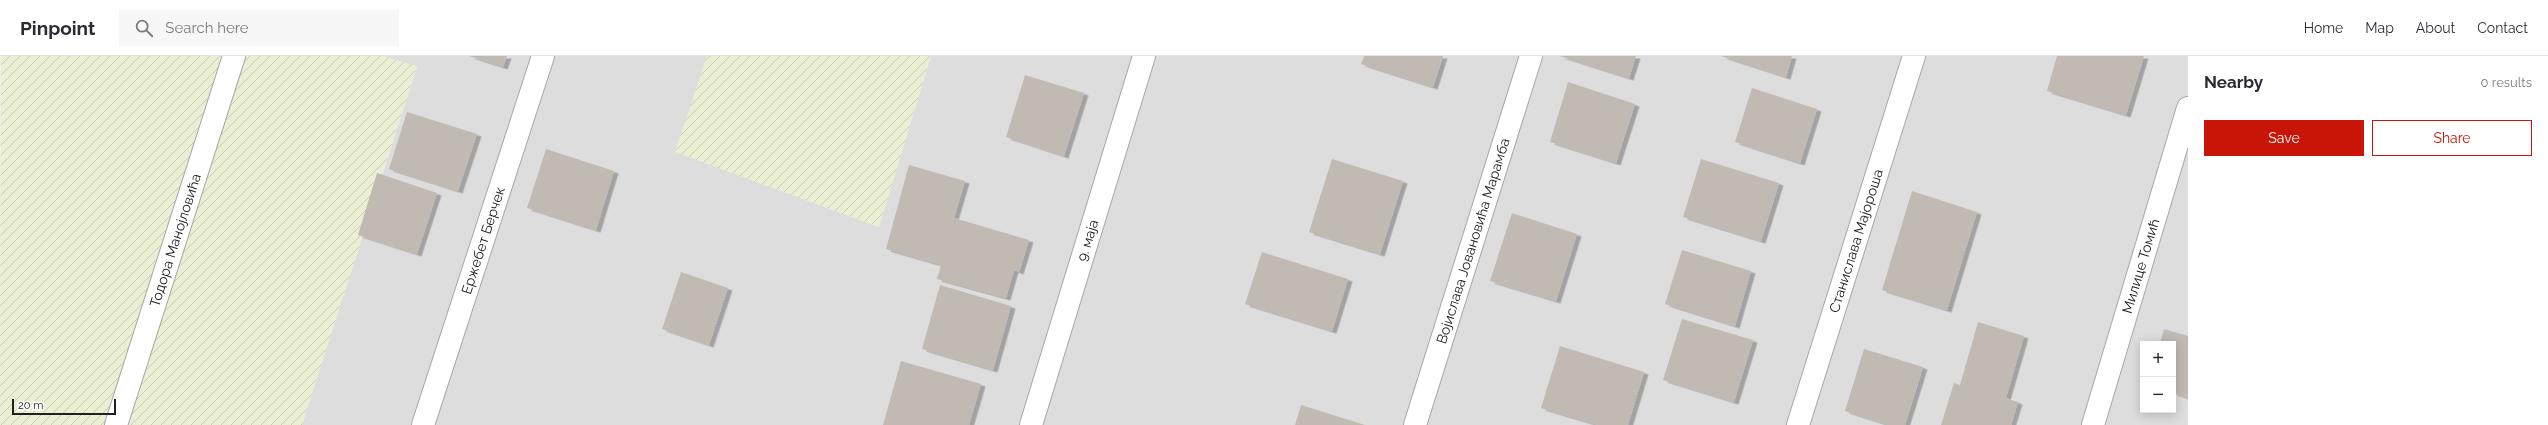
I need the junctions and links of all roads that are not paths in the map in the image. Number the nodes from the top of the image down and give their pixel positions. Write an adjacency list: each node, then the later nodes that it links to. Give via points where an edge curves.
1 (234, 56): 7 (street, Тодора Манојловића)
2 (544, 56): 8 (street, Ержебет Берчек)
3 (1144, 56): 9 (street, 9. маја)
4 (1531, 56): 10 (street, Војислава Јовановића Марамба)
5 (1914, 56): 11 (street, Станислава Мајороша)
6 (2188, 108): 12 (street, Милице Томић)
7 (116, 425)
8 (423, 425)
9 (1031, 425)
10 (1415, 425)
11 (1798, 425)
12 (2093, 425)

